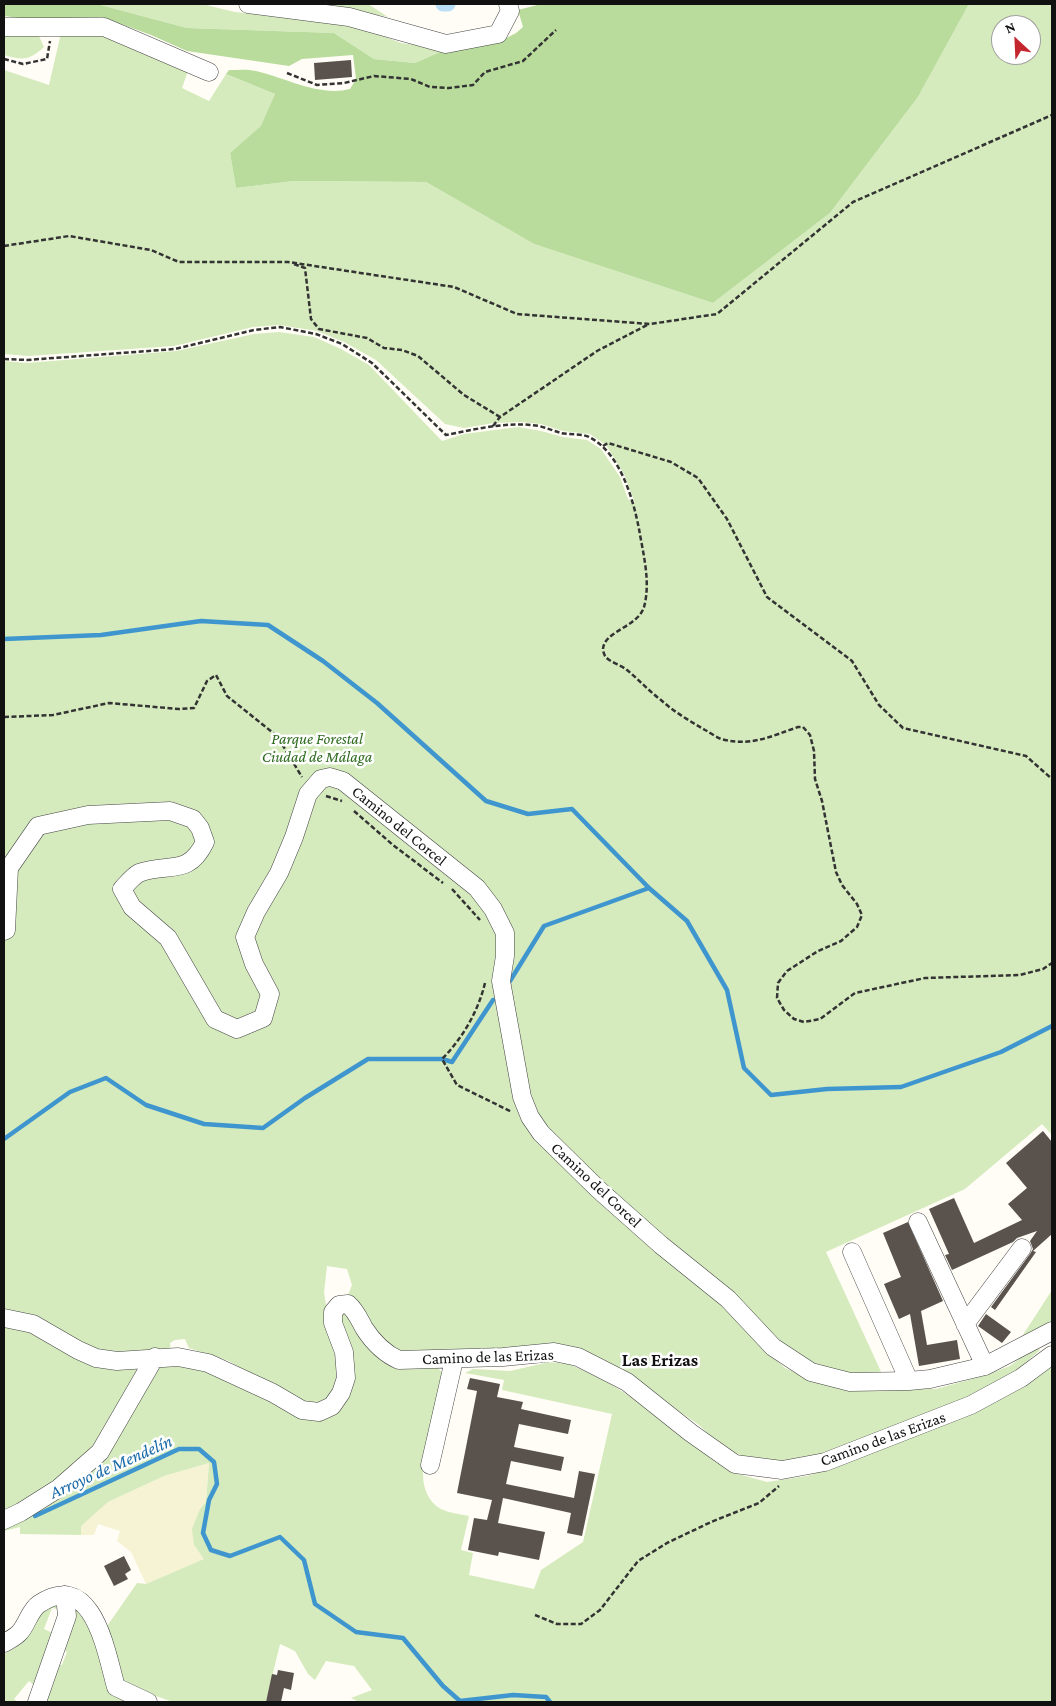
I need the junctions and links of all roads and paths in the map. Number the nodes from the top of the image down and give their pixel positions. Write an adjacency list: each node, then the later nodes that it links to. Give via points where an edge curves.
1 (248, 4): 2 (street, via 349,17 446,44 498,34)
2 (509, 8)
3 (4, 27): 4 (street)
4 (52, 27): 6 (path, via 47,60 23,64); 7 (street, via 104,27)
5 (556, 30): 8 (path, via 523,61 485,72 472,85 430,87 411,79 374,76 317,86)
6 (4, 59)
7 (209, 72)
8 (287, 74)
9 (1052, 115): 12 (path, via 853,202 717,314)
10 (4, 246): 11 (path, via 70,236 151,250 179,262)
11 (288, 262): 12 (path, via 454,287 517,314); 13 (path, via 305,268 311,319)
12 (650, 324): 16 (path, via 597,351)
13 (319, 329): 14 (path); 16 (path, via 367,338 384,348 418,356 464,395)
14 (316, 334): 15 (path, via 280,327 175,349); 17 (path, via 342,344 372,363 446,435)
15 (4, 359)
16 (500, 417): 17 (path)
17 (494, 426): 18 (path, via 540,426 563,434 589,437)
18 (603, 446): 20 (path, via 608,443 671,462 698,478 728,519 767,597 852,661 879,705 903,728 1026,756); 26 (path, via 624,477 634,503 646,588 644,608 639,617 604,642 605,657 626,670 662,702 722,740 744,743 798,727 803,727 810,735 815,780 836,872 862,915 857,927 841,940 787,971 778,983 777,998 784,1010 794,1019 804,1022 820,1019 855,993 925,978 1020,975 1043,970)
19 (4, 718): 21 (path, via 53,715 109,703 194,708 207,681 216,675 228,696 277,736)
20 (1052, 779)
21 (310, 792): 22 (path, via 341,800); 25 (street, via 279,873 245,937 254,964 270,994 263,1018 237,1029 215,1019 168,938 132,907 122,889 137,874 188,864 199,854 205,842 193,819 170,812 88,815 38,826 9,868); 28 (street, Camino del Corcel, via 321,779 343,780 477,888 493,909 505,933 501,981 522,1097)
22 (444, 884)
23 (452, 889): 24 (path)
24 (486, 926)
25 (4, 931)
26 (1052, 963)
27 (486, 979): 28 (path, via 471,1019 442,1059 457,1085 512,1112)
28 (530, 1117): 39 (street, Camino del Corcel, via 541,1133 599,1190 728,1299 773,1347 811,1372 850,1382)
29 (918, 1222): 33 (street)
30 (1022, 1248): 33 (street)
31 (852, 1252): 39 (street)
32 (4, 1318): 36 (street, via 33,1324 96,1358)
33 (965, 1324): 38 (street)
34 (1052, 1331): 38 (street, Camino del Corcel)
35 (1052, 1355): 37 (street, Camino de las Erizas, via 1021,1378 971,1405 825,1462 782,1470 735,1464 627,1382 578,1357 554,1352)
36 (155, 1357): 37 (street, Camino de las Erizas, via 178,1357 208,1363 302,1410 319,1412 332,1406 342,1393 346,1366 333,1312 339,1304 348,1304 386,1355 399,1360); 42 (street, via 100,1452 58,1488)
37 (454, 1360): 40 (street)
38 (985, 1366): 39 (street, Camino del Corcel)
39 (909, 1381)
40 (430, 1465)
41 (780, 1485): 44 (path, via 759,1503 667,1542 638,1561 600,1610 581,1624 557,1624)
42 (4, 1520)
43 (65, 1595): 45 (street, via 55,1595 37,1605 20,1633); 46 (street, via 67,1616); 47 (street, via 81,1600 96,1620 116,1687)
44 (535, 1615)
45 (4, 1643)
46 (37, 1702)
47 (148, 1702)

